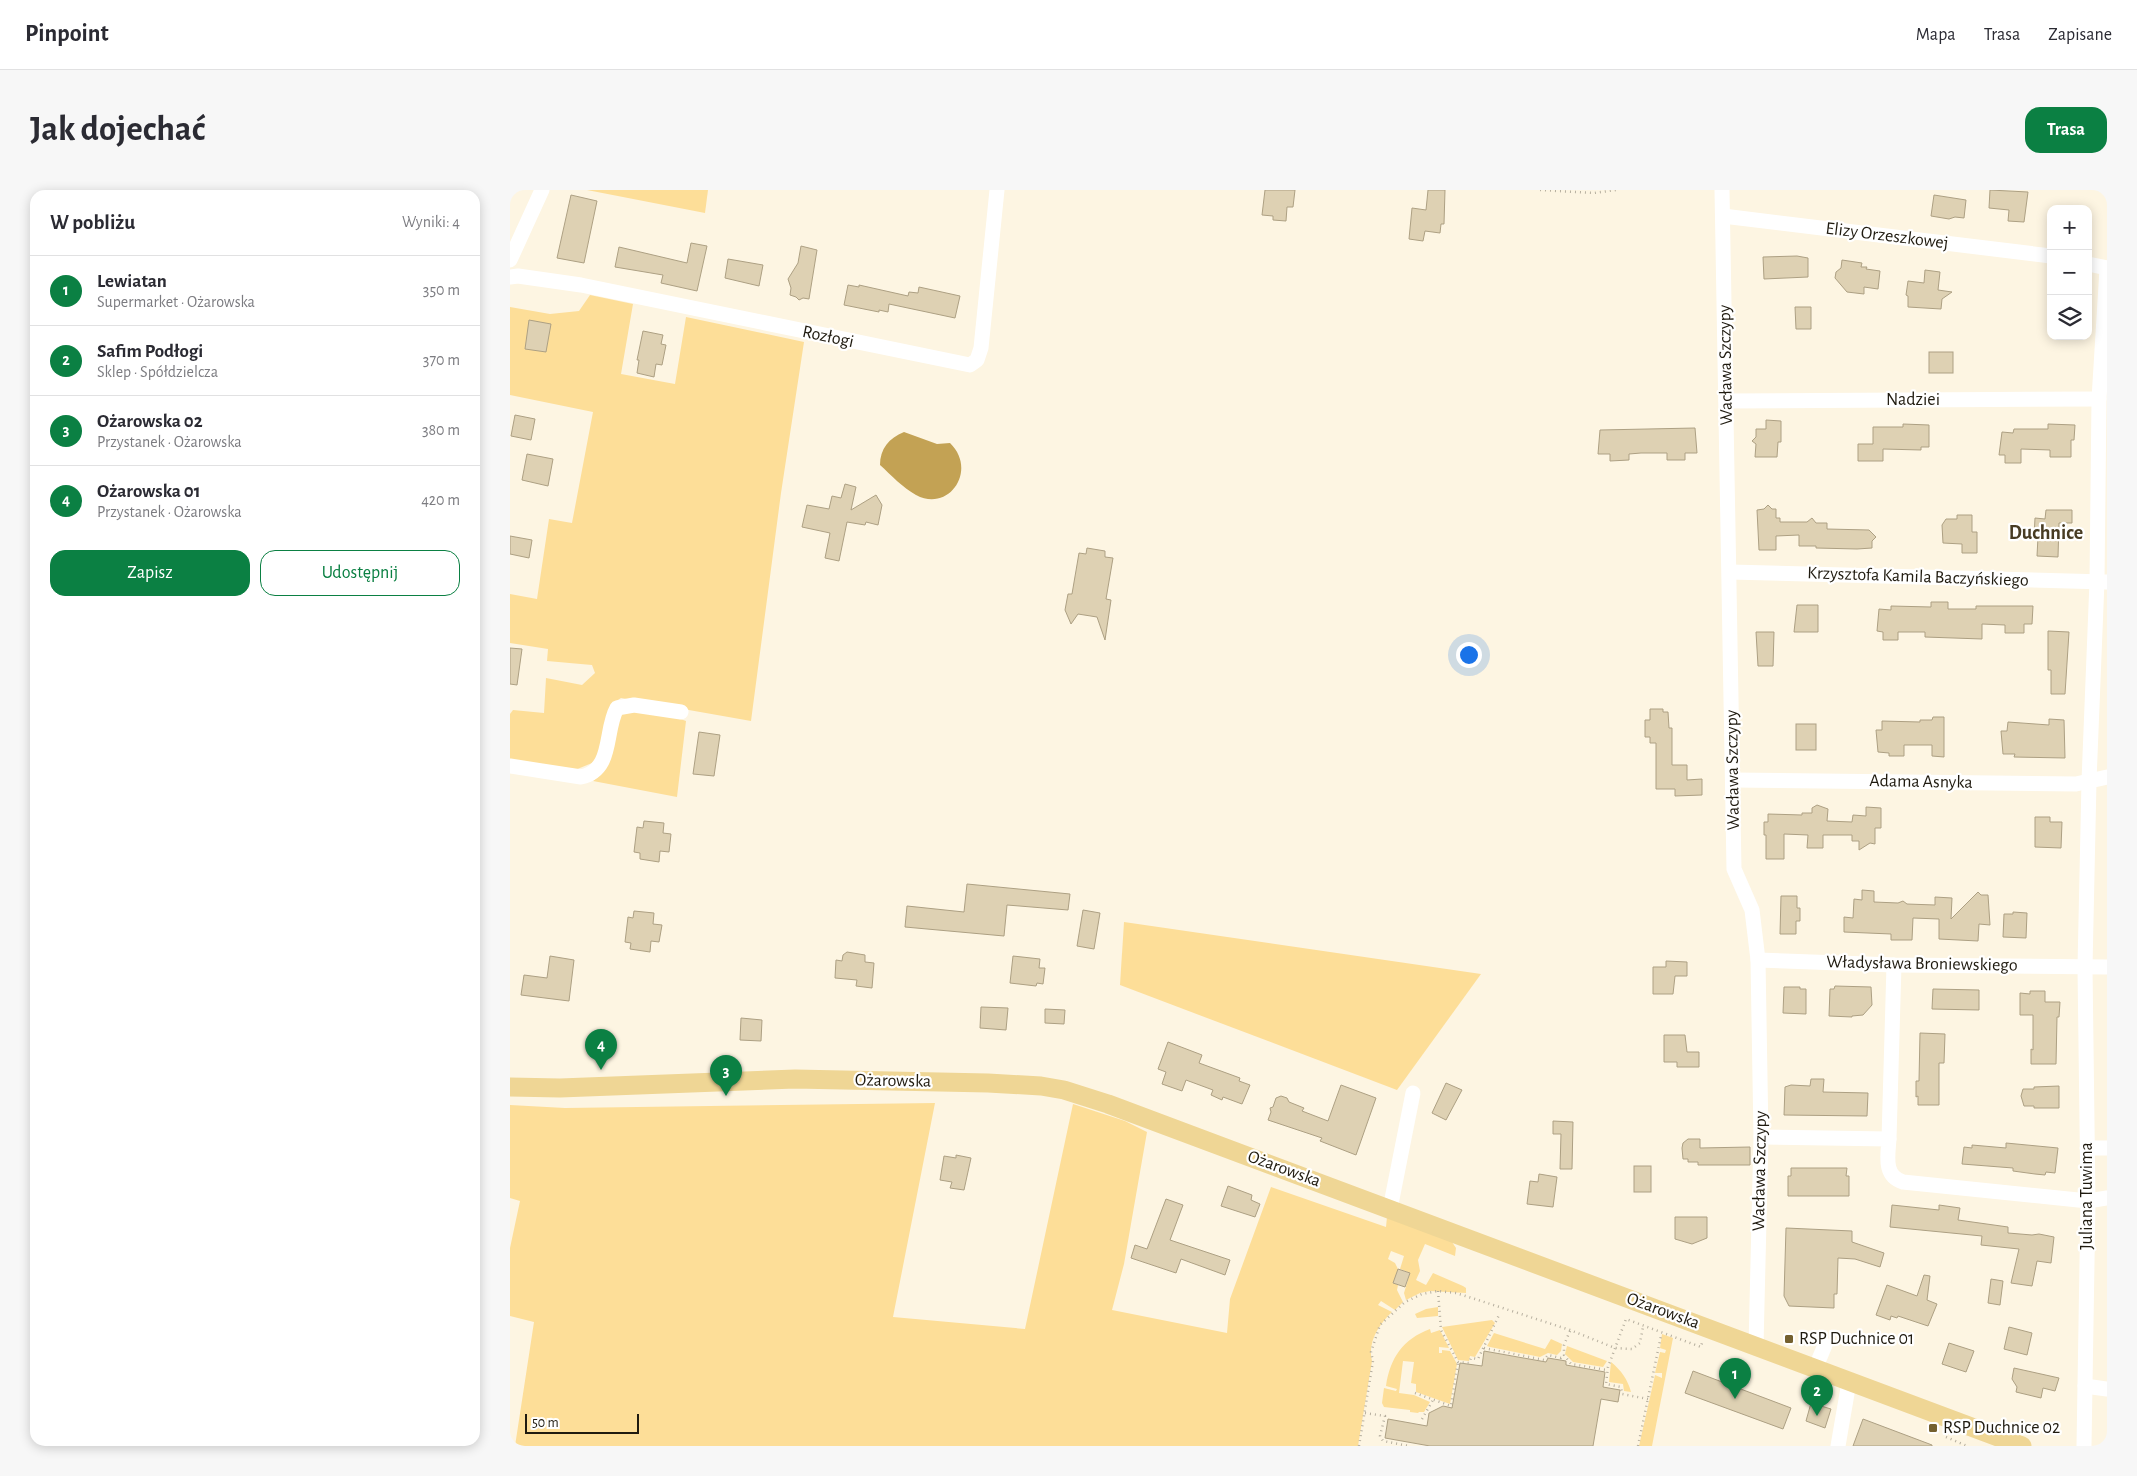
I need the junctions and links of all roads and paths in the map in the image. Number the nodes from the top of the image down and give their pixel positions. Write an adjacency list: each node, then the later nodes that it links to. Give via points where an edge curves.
1 (542, 190): 8 (street)
2 (997, 190): 11 (street, Rozłogi, via 980,348 977,360 970,365 582,286)
3 (1540, 190): 4 (path, via 1594,193)
4 (1616, 190)
5 (1722, 190): 6 (street, Wacława Szczypy)
6 (1723, 216): 7 (street, Elizy Orzeszkowej); 13 (street, Wacława Szczypy)
7 (2047, 256)
8 (510, 260)
9 (2092, 265): 10 (street)
10 (2107, 268): 12 (street, Juliana Tuwima)
11 (510, 277)
12 (2099, 399): 13 (street, Nadziei); 15 (street, Juliana Tuwima)
13 (1726, 400): 14 (street, Wacława Szczypy)
14 (1730, 572): 15 (street, Krzysztofa Kamila Baczyńskiego); 19 (street, Wacława Szczypy)
15 (2102, 581): 20 (street, Juliana Tuwima)
16 (681, 712): 17 (street, via 634,705 617,708 604,761 590,775)
17 (510, 766)
18 (2107, 777): 20 (street, Adama Asnyka)
19 (1733, 780): 20 (street, Adama Asnyka, via 2072,784); 21 (street, Wacława Szczypy, via 1734,869 1752,910)
20 (2090, 781): 23 (street, Juliana Tuwima)
21 (1758, 960): 22 (street, Władysława Broniewskiego); 27 (street, Wacława Szczypy)
22 (1894, 965): 23 (street, Władysława Broniewskiego); 28 (street)
23 (2086, 967): 24 (street); 29 (street, Juliana Tuwima)
24 (2107, 967)
25 (510, 1087): 33 (main road, Ożarowska, via 795,1079 1041,1086 1108,1104)
26 (1413, 1093): 33 (street)
27 (1761, 1137): 28 (street); 41 (street, Wacława Szczypy)
28 (1888, 1139): 32 (street, via 1890,1173 1903,1182)
29 (2086, 1148): 30 (street); 32 (street, Juliana Tuwima)
30 (2107, 1148)
31 (2107, 1198): 32 (street)
32 (2088, 1200): 49 (street, Juliana Tuwima)
33 (1390, 1209): 41 (main road, Ożarowska)
34 (1438, 1292): 37 (path, via 1456,1293); 45 (path, via 1441,1330); 55 (path, via 1422,1294 1405,1302 1380,1325 1371,1352 1373,1361)
35 (1499, 1315): 42 (path)
36 (1643, 1327): 43 (path, via 1640,1343 1632,1349)
37 (1570, 1330): 43 (path); 44 (path)
38 (1661, 1336): 52 (path)
39 (1825, 1345): 46 (street)
40 (1707, 1346): 43 (path, via 1626,1318)
41 (1756, 1346): 46 (main road, Ożarowska)
42 (1484, 1348): 44 (path, via 1544,1360 1548,1355 1561,1358); 45 (path, via 1478,1360 1471,1358 1470,1363)
43 (1614, 1348): 47 (path)
44 (1564, 1355): 47 (path, via 1571,1364)
45 (1458, 1362): 53 (path, via 1451,1406)
46 (1815, 1369): 48 (main road, Ożarowska)
47 (1607, 1370): 52 (path, via 1606,1384 1621,1387 1622,1394)
48 (1849, 1382): 61 (street); 62 (main road, Ożarowska)
49 (2085, 1386): 50 (street); 63 (street, Juliana Tuwima)
50 (2107, 1389)
51 (1415, 1393): 53 (path)
52 (1648, 1398): 60 (path)
53 (1433, 1400): 57 (path)
54 (1386, 1412): 56 (path)
55 (1365, 1413): 56 (path); 58 (path)
56 (1385, 1416): 59 (path, via 1380,1436 1383,1442)
57 (1422, 1418)
58 (1359, 1446)
59 (1409, 1446)
60 (1638, 1446)
61 (1838, 1446)
62 (2022, 1446)
63 (2084, 1446)

